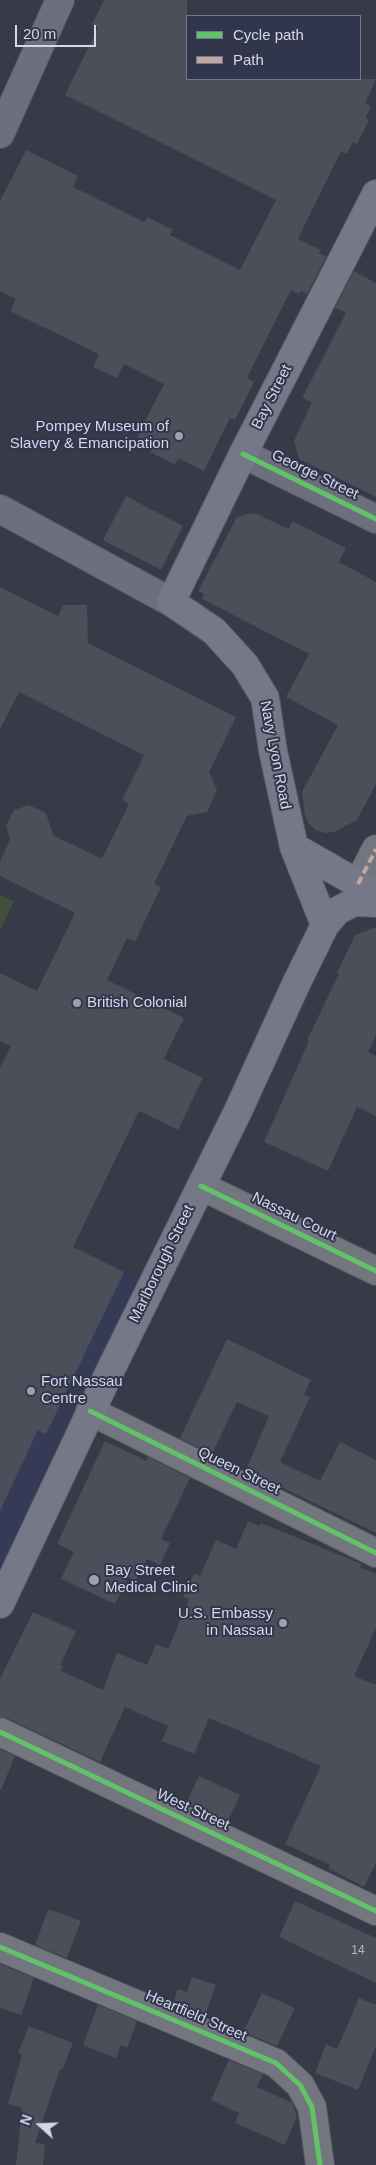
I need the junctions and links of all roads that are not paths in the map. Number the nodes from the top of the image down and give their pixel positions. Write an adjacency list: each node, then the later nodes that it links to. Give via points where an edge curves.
1 (60, 0): 2 (main road)
2 (0, 134)
3 (376, 194): 4 (highway, Bay Street)
4 (243, 454): 6 (main road, George Street); 7 (highway, Bay Street)
5 (0, 509): 7 (main road, Navy Lyon Road)
6 (376, 519)
7 (171, 602): 8 (highway, Navy Lyon Road, via 214,632 245,665 265,698)
8 (294, 847): 10 (highway); 11 (highway, Navy Lyon Road)
9 (376, 849): 10 (street)
10 (370, 894): 11 (highway, via 337,911)
11 (325, 925): 12 (highway, Marlborough Street)
12 (201, 1186): 13 (street, Nassau Court); 14 (highway, Marlborough Street)
13 (376, 1271)
14 (90, 1411): 15 (street, Queen Street); 16 (highway, Marlborough Street)
15 (376, 1553)
16 (0, 1604)
17 (0, 1732): 18 (street, West Street)
18 (376, 1911)
19 (0, 1947): 20 (street, Heartfield Street, via 276,2063 300,2085 312,2108)
20 (320, 2165)

